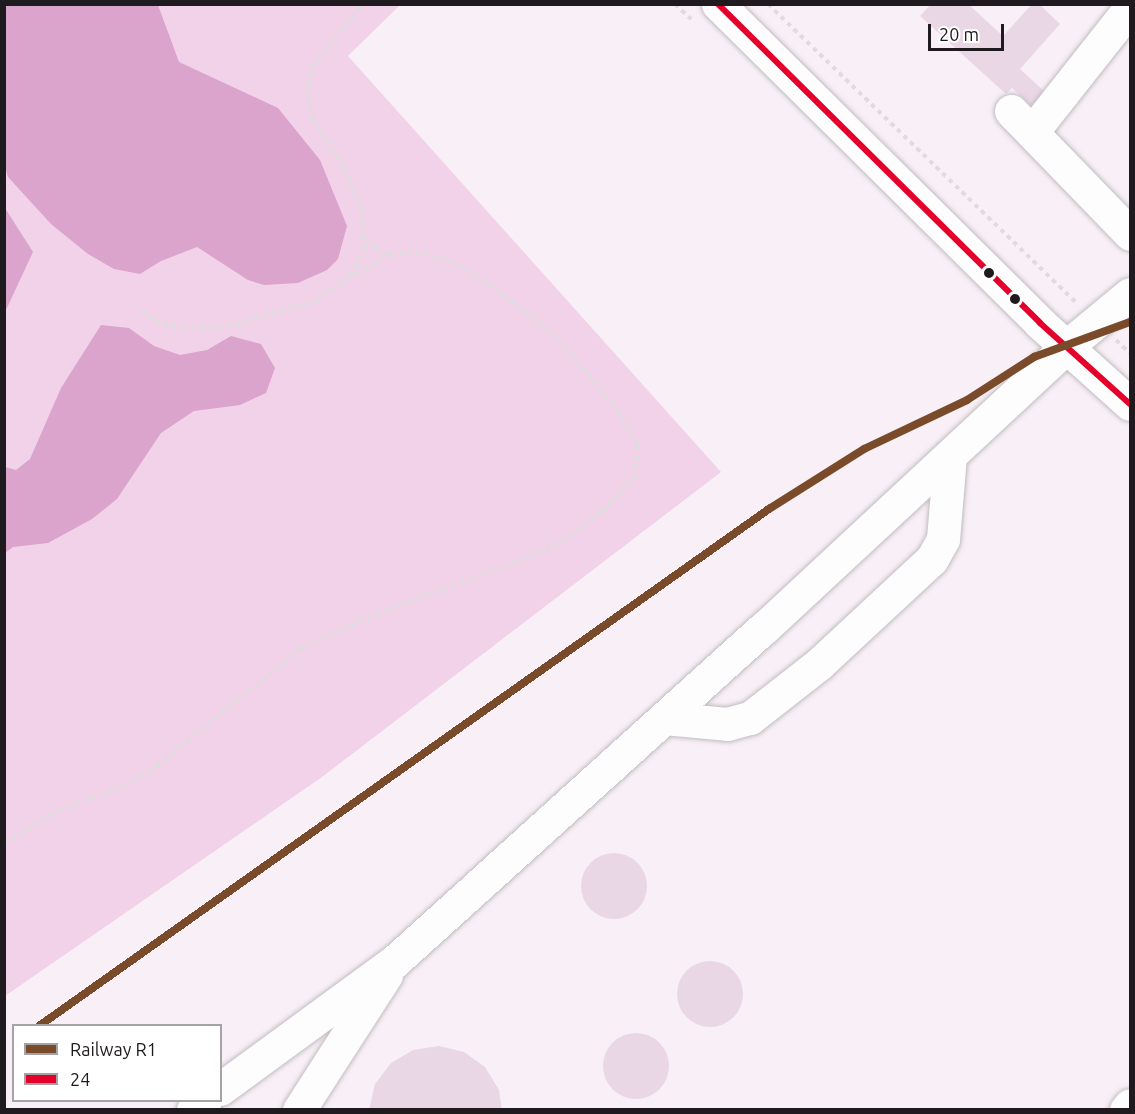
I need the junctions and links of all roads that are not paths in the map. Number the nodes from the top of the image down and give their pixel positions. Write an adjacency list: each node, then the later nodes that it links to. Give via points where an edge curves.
1 (718, 4): 5 (main road)
2 (1131, 8): 3 (main road, via 1021,122)
3 (1131, 234)
4 (1131, 294): 5 (main road)
5 (1066, 347): 6 (main road); 7 (main road)
6 (1131, 404)
7 (950, 456): 8 (main road); 8 (main road, via 944,539 932,559 819,664 750,718 727,724)
8 (664, 718): 9 (main road)
9 (394, 961): 10 (main road); 12 (main road)
10 (222, 1088)
11 (1131, 1105): 13 (main road)
12 (299, 1110)
13 (1126, 1110)

